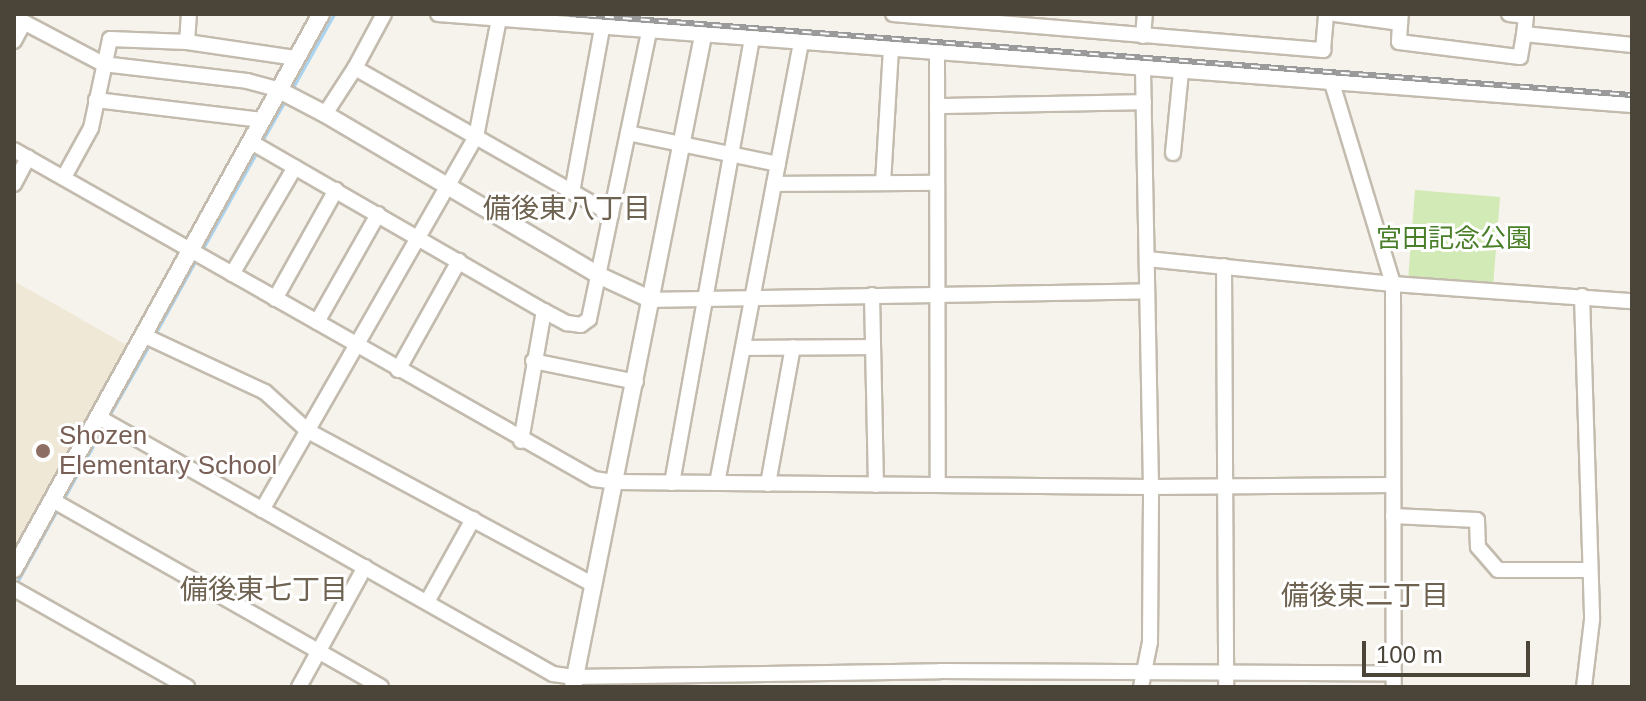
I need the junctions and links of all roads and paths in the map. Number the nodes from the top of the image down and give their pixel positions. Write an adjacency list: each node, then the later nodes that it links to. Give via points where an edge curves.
1 (189, 14): 21 (street)
2 (321, 14): 26 (street)
3 (384, 14): 28 (street)
4 (438, 14): 12 (street)
5 (893, 14): 6 (street)
6 (904, 14): 18 (street)
7 (1145, 14): 18 (street)
8 (1326, 14): 18 (street, via 1323,50)
9 (1335, 14): 11 (street)
10 (1509, 14): 16 (street, via 1526,16)
11 (1401, 18): 16 (street, via 1399,42 1520,57)
12 (499, 19): 14 (street); 40 (street)
13 (19, 20): 20 (street); 27 (street)
14 (602, 28): 15 (street); 56 (street)
15 (649, 32): 17 (street); 39 (street)
16 (1524, 34): 23 (street)
17 (703, 36): 19 (street); 42 (street)
18 (1143, 36)
19 (752, 40): 22 (street); 45 (street)
20 (14, 41)
21 (187, 42): 26 (street); 27 (street, via 110,39)
22 (801, 44): 24 (street); 47 (street)
23 (1632, 45)
24 (891, 50): 25 (street); 50 (street)
25 (937, 54): 29 (street); 36 (street)
26 (295, 58): 32 (street)
27 (103, 64): 32 (street); 33 (street)
28 (355, 68): 37 (street); 40 (street)
29 (1143, 69): 30 (street); 34 (street)
30 (1181, 72): 31 (street); 44 (street)
31 (1332, 83): 35 (street); 66 (street)
32 (277, 89): 37 (street); 38 (street)
33 (96, 100): 38 (street); 49 (street, via 91,128)
34 (1144, 102): 36 (street); 61 (street)
35 (1632, 105)
36 (937, 106): 51 (street)
37 (325, 114): 54 (street)
38 (262, 120): 41 (street)
39 (628, 133): 42 (street); 58 (street)
40 (476, 137): 54 (street); 56 (street)
41 (251, 142): 48 (street); 60 (street)
42 (682, 143): 45 (street); 74 (street)
43 (14, 150): 46 (street)
44 (1173, 153)
45 (731, 154): 47 (street); 72 (street)
46 (28, 158): 49 (street); 52 (street)
47 (778, 164): 53 (street)
48 (295, 167): 55 (street); 64 (street)
49 (64, 177): 60 (street)
50 (883, 183): 51 (street); 53 (street)
51 (937, 183): 68 (street)
52 (14, 184)
53 (774, 184): 71 (street)
54 (448, 185): 59 (street); 65 (street)
55 (336, 190): 57 (street); 73 (street)
56 (572, 192): 58 (street)
57 (378, 214): 59 (street); 77 (street)
58 (611, 214): 65 (street)
59 (418, 237): 62 (street); 79 (street)
60 (192, 250): 64 (street); 78 (street)
61 (1147, 259): 63 (street); 67 (street)
62 (459, 261): 76 (street); 84 (street)
63 (1224, 266): 66 (street); 96 (street)
64 (232, 274): 73 (street)
65 (598, 275): 74 (street); 76 (street, via 589,319 581,325)
66 (1393, 284): 70 (street); 95 (street)
67 (1147, 291): 68 (street); 97 (street)
68 (937, 294): 69 (street); 94 (street)
69 (872, 295): 71 (street); 81 (street)
70 (1582, 296): 75 (street); 104 (street)
71 (753, 297): 72 (street); 82 (street)
72 (705, 298): 74 (street); 90 (street)
73 (275, 299): 77 (street)
74 (652, 300): 85 (street)
75 (1632, 301)
76 (544, 311): 83 (street)
77 (317, 322): 79 (street)
78 (145, 336): 86 (street); 87 (street, via 265,392)
79 (357, 346): 84 (street); 87 (street)
80 (793, 347): 81 (street); 82 (street); 92 (street)
81 (873, 347): 93 (street)
82 (743, 348): 91 (street)
83 (533, 361): 85 (street); 88 (street)
84 (398, 370): 88 (street)
85 (636, 382): 89 (street)
86 (100, 418): 98 (street); 99 (street)
87 (308, 431): 99 (street); 101 (street)
88 (521, 441): 89 (street, via 594,479)
89 (616, 482): 90 (street); 105 (street)
90 (672, 483): 91 (street)
91 (717, 483): 92 (street)
92 (768, 484): 93 (street)
93 (876, 485): 94 (street)
94 (938, 485): 97 (street)
95 (1393, 485): 96 (street); 100 (street)
96 (1223, 486): 97 (street); 111 (street)
97 (1151, 487): 110 (street, via 1150,642)
98 (54, 501): 103 (street); 108 (street)
99 (262, 510): 102 (street)
100 (1393, 516): 104 (street, via 1477,520 1478,547 1498,570); 112 (street)
101 (473, 519): 105 (street); 107 (street)
102 (365, 567): 107 (street); 108 (street)
103 (14, 569)
104 (1589, 570): 117 (street, via 1592,620)
105 (594, 585): 113 (street)
106 (14, 589): 114 (street)
107 (427, 602): 113 (street)
108 (318, 651): 115 (street); 116 (street)
109 (845, 680): 110 (street); 113 (street)
110 (1144, 680): 111 (street)
111 (1226, 680): 112 (street)
112 (1394, 680)
113 (574, 682)
114 (187, 687)
115 (299, 687)
116 (381, 687)
117 (1584, 687)

